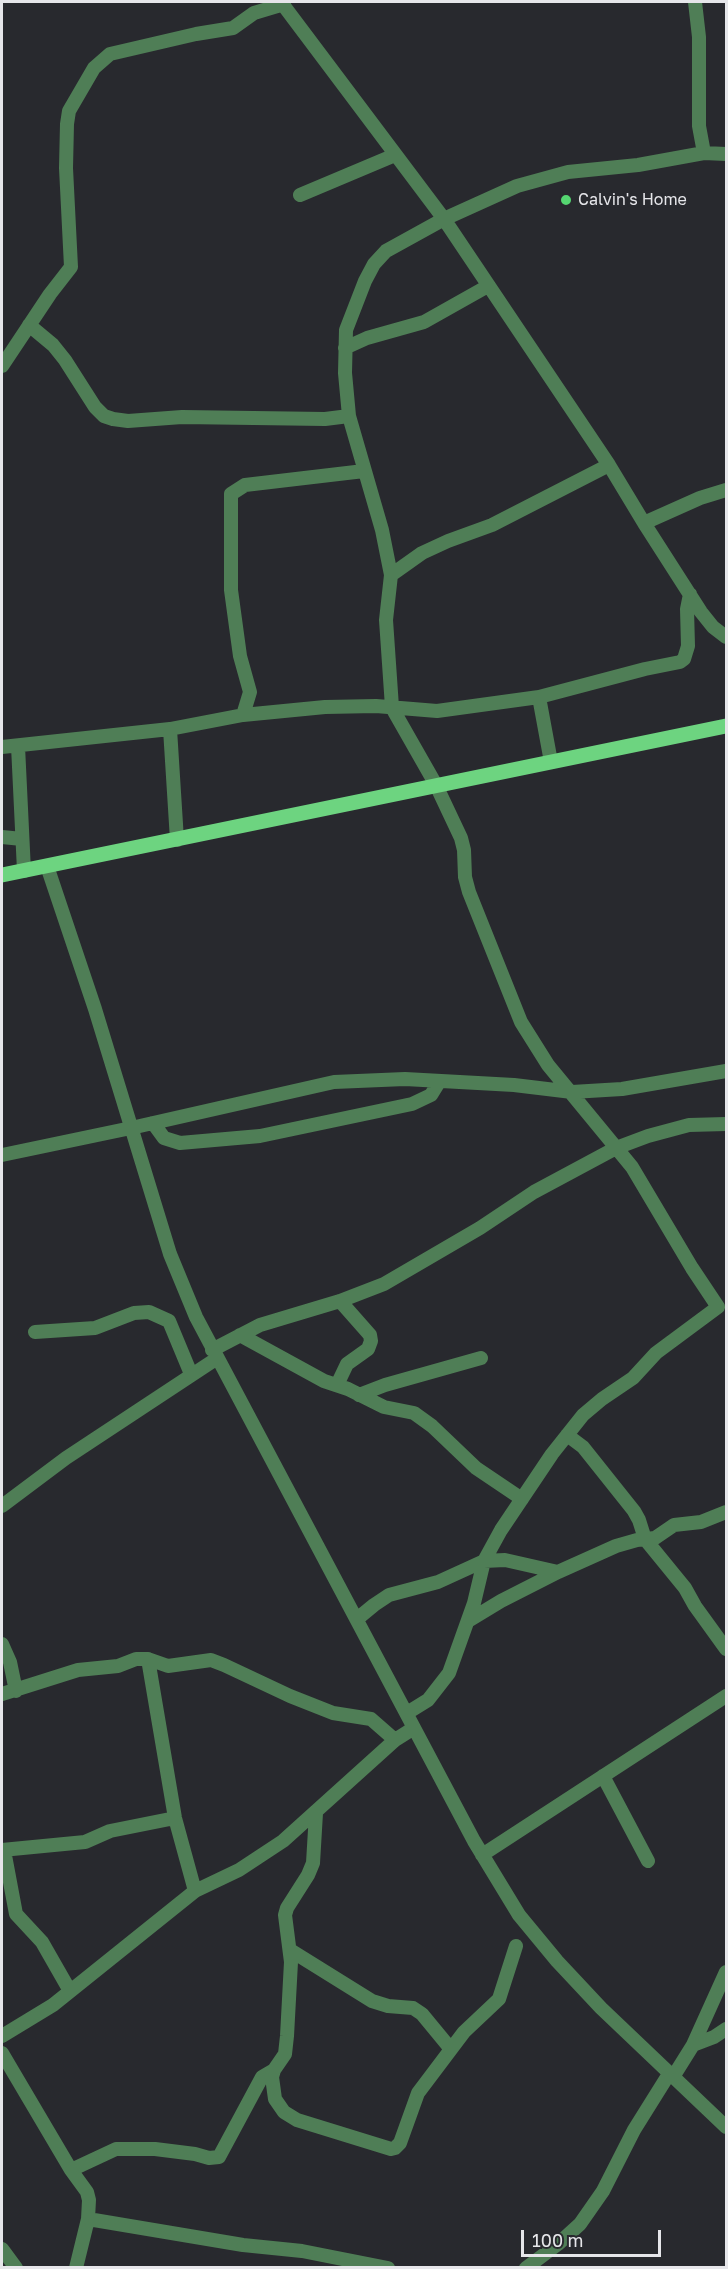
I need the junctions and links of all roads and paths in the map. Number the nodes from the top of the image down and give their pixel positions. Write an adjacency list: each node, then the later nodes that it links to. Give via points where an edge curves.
1 (695, 2): 4 (street, via 699,126)
2 (283, 3): 3 (street); 6 (street)
3 (255, 7): 10 (street, via 233,28 110,54 94,68 69,111 67,124 71,267)
4 (704, 153): 5 (street); 8 (street, via 638,165 568,171 516,186)
5 (726, 153)
6 (395, 155): 7 (street); 8 (street)
7 (300, 195)
8 (444, 219): 9 (street); 11 (street, via 386,251 375,264 351,314)
9 (488, 286): 11 (street, via 424,322); 14 (street)
10 (29, 325): 12 (street); 13 (street, via 53,345 95,407 113,419)
11 (345, 348): 13 (street)
12 (2, 366)
13 (349, 416): 15 (street)
14 (609, 465): 17 (street); 18 (street, via 501,521 422,553)
15 (364, 471): 18 (street); 23 (street, via 245,485 231,494 231,590 240,656 250,692)
16 (726, 490): 17 (street)
17 (644, 523): 19 (street)
18 (391, 575): 22 (street, via 386,620)
19 (690, 594): 20 (street, via 713,627); 21 (street, via 688,646 680,662)
20 (726, 637)
21 (539, 697): 22 (street, via 437,711); 28 (street)
22 (393, 707): 23 (street, via 325,707); 29 (street)
23 (243, 715): 25 (street)
24 (726, 726): 28 (main road)
25 (170, 729): 26 (street); 32 (street)
26 (18, 746): 27 (street); 31 (street)
27 (2, 747)
28 (551, 762): 29 (main road)
29 (436, 785): 32 (main road); 38 (street, via 463,843 469,892 521,1022 548,1065)
30 (2, 837): 31 (street)
31 (22, 839): 34 (street)
32 (177, 840): 33 (main road)
33 (47, 866): 34 (main road); 41 (street)
34 (24, 870): 35 (main road)
35 (2, 875)
36 (726, 1071): 38 (street, via 622,1089)
37 (439, 1082): 38 (street); 39 (street, via 334,1082); 39 (street, via 430,1095 412,1104 260,1136 180,1143 165,1138)
38 (572, 1092): 42 (street)
39 (153, 1123): 41 (street)
40 (726, 1124): 42 (street, via 689,1125)
41 (131, 1128): 43 (street); 48 (street, via 174,1264)
42 (616, 1148): 44 (street, via 534,1192 384,1284); 45 (street, via 646,1188 692,1268)
43 (2, 1155)
44 (340, 1301): 47 (street, via 260,1325); 51 (street, via 371,1341 368,1349 347,1364)
45 (722, 1304): 53 (street, via 656,1353 633,1378 583,1415)
46 (35, 1332): 50 (street, via 94,1328 134,1313 149,1312 169,1321)
47 (240, 1335): 48 (street); 51 (street)
48 (214, 1354): 50 (street); 60 (street)
49 (481, 1358): 52 (street)
50 (191, 1374): 55 (street)
51 (338, 1385): 52 (street)
52 (359, 1395): 54 (street, via 384,1407 414,1413 476,1468)
53 (567, 1435): 54 (street); 57 (street, via 583,1447 633,1512)
54 (522, 1499): 58 (street)
55 (2, 1506)
56 (726, 1512): 57 (street, via 701,1522 674,1525 655,1538)
57 (645, 1539): 59 (street, via 627,1542); 63 (street, via 685,1588)
58 (484, 1561): 59 (street, via 505,1560); 60 (street, via 438,1582 389,1595); 61 (street)
59 (558, 1572): 61 (street)
60 (357, 1619): 68 (street)
61 (468, 1621): 68 (street, via 440,1687 428,1700)
62 (2, 1644): 65 (street)
63 (726, 1649)
64 (148, 1659): 65 (street, via 78,1670); 70 (street, via 168,1666 215,1661 333,1713 371,1719); 73 (street)
65 (16, 1691): 66 (street)
66 (2, 1694)
67 (726, 1696): 71 (street)
68 (406, 1713): 69 (street)
69 (414, 1728): 70 (street); 75 (street)
70 (395, 1740): 72 (street)
71 (603, 1776): 75 (street); 76 (street)
72 (316, 1813): 77 (street, via 239,1870); 79 (street, via 313,1863 285,1915)
73 (175, 1818): 74 (street, via 110,1831 85,1842); 77 (street)
74 (3, 1850): 81 (street, via 16,1914 42,1942)
75 (482, 1855): 88 (street, via 519,1915 557,1962)
76 (648, 1861)
77 (195, 1891): 81 (street)
78 (516, 1946): 85 (street, via 499,1999)
79 (290, 1950): 85 (street, via 372,2001 413,2008); 87 (street, via 286,2048)
80 (726, 1972): 84 (street)
81 (70, 1992): 83 (street)
82 (726, 2029): 84 (street)
83 (2, 2036)
84 (693, 2045): 88 (street)
85 (450, 2048): 87 (street, via 418,2093 400,2143 392,2149 297,2120 284,2112 275,2099)
86 (2, 2053): 90 (street)
87 (274, 2070): 90 (street, via 262,2077 219,2157 155,2149 116,2149)
88 (671, 2075): 89 (street); 96 (street, via 580,2224)
89 (726, 2127)
90 (71, 2170): 91 (street, via 87,2192)
91 (88, 2219): 94 (street); 95 (street)
92 (2, 2249): 93 (street)
93 (16, 2268)
94 (76, 2268)
95 (388, 2268)
96 (526, 2268)

